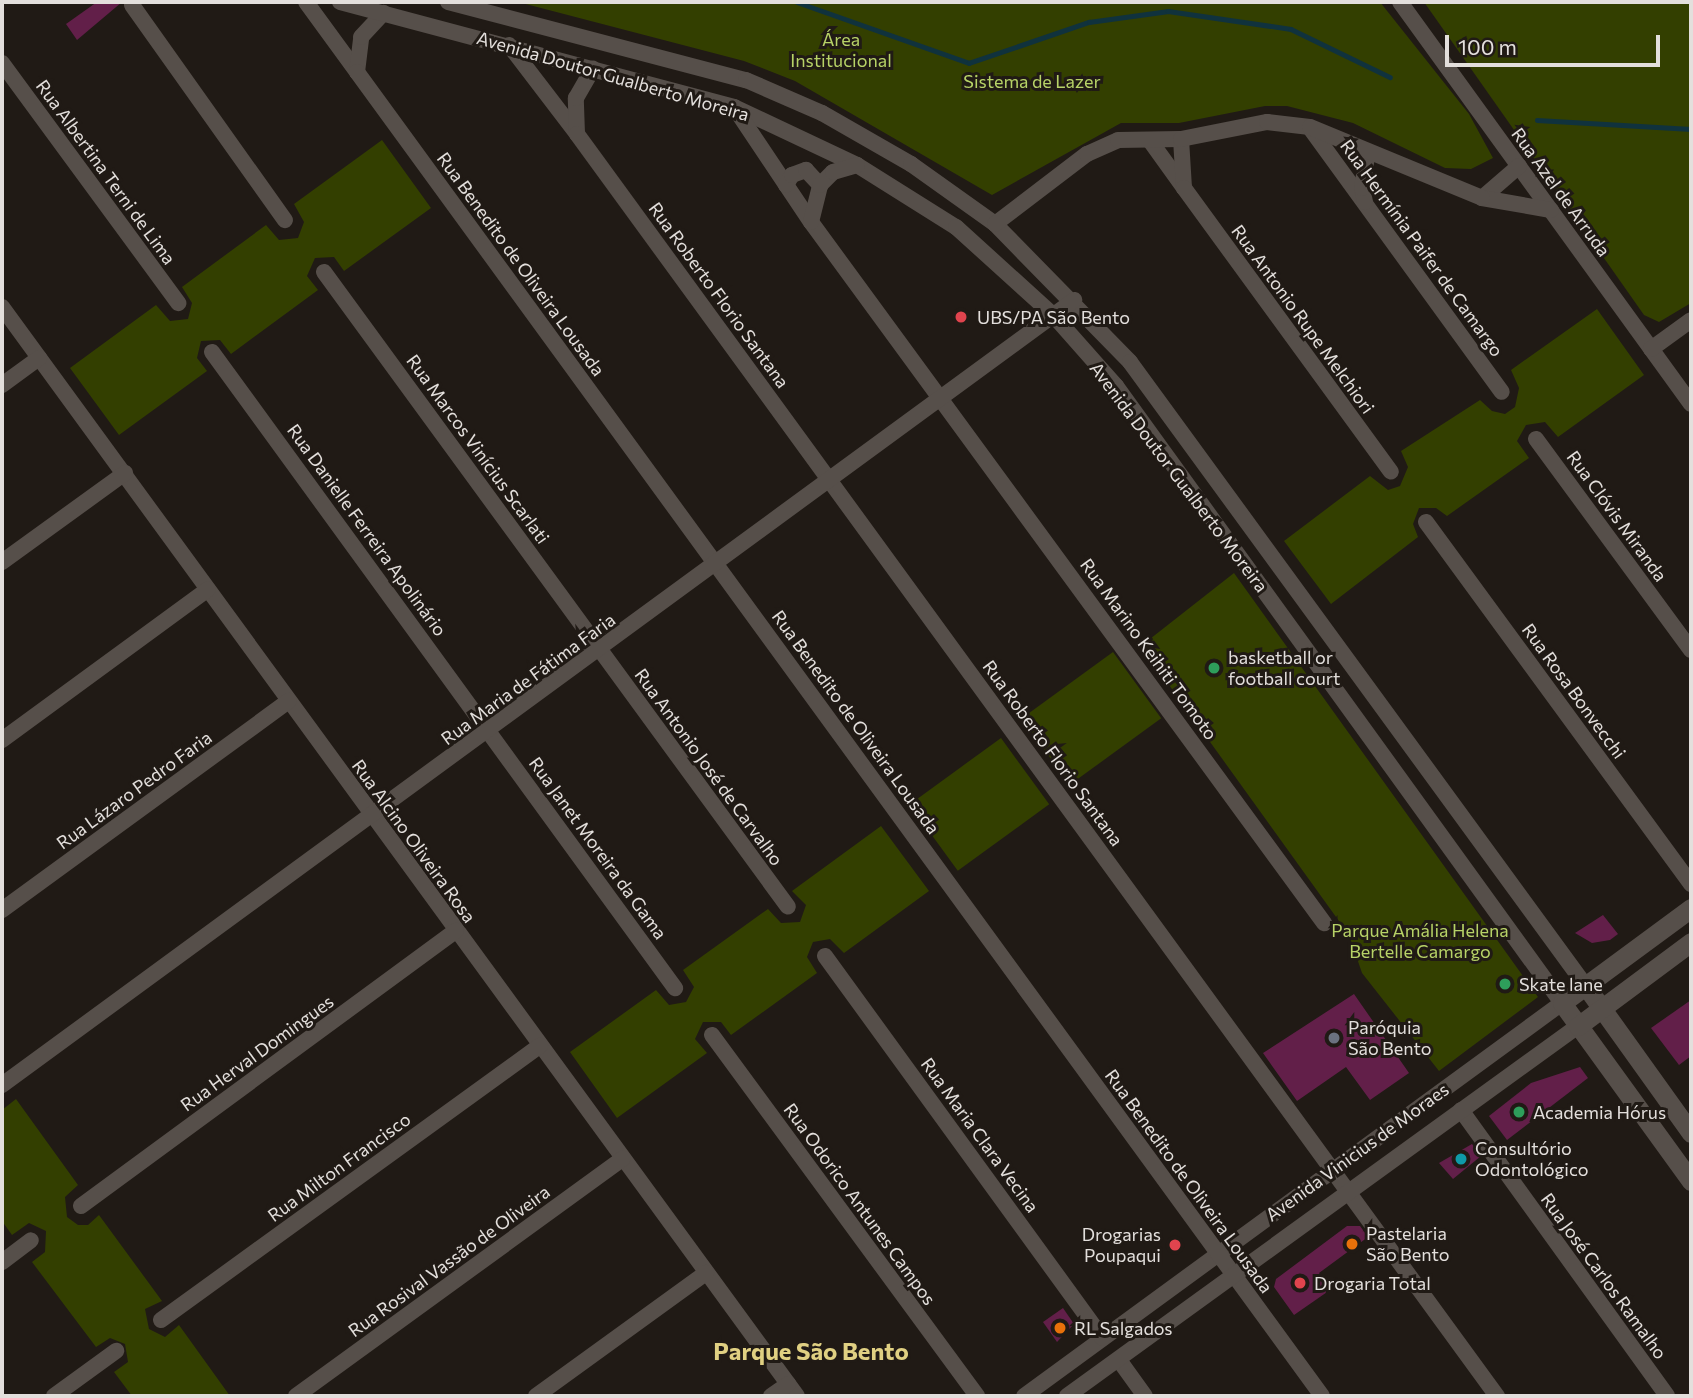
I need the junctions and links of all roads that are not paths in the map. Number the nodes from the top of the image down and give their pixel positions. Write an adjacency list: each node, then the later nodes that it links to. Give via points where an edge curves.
1 (306, 2): 10 (street, Rua Benedito de Oliveira Lousada)
2 (340, 2): 6 (street, Avenida Doutor Gualberto Moreira)
3 (448, 2): 29 (street, Avenida Doutor Gualberto Moreira, via 746,80 822,113 900,157)
4 (1400, 2): 19 (street, Rua Azel de Arruda)
5 (132, 3): 27 (street)
6 (383, 13): 7 (street, Avenida Doutor Gualberto Moreira); 10 (street, via 361,37)
7 (509, 45): 9 (street, Avenida Doutor Gualberto Moreira); 13 (street, Rua Roberto Florio Santana)
8 (2, 63): 32 (street, Rua Albertina Terni de Lima)
9 (593, 68): 11 (street, Avenida Doutor Gualberto Moreira); 13 (street, via 576,98)
10 (357, 72): 49 (street, Rua Benedito de Oliveira Lousada)
11 (734, 107): 18 (street, Avenida Doutor Gualberto Moreira); 21 (street, Rua Marino Keihiti Tomoto)
12 (1310, 127): 14 (street, via 1266,122); 16 (street); 20 (street, Rua Hermínia Paifer de Camargo)
13 (578, 134): 46 (street, Rua Roberto Florio Santana)
14 (1181, 139): 15 (street); 23 (street)
15 (1151, 142): 23 (street, Rua Antonio Rupe Melchiori); 29 (street, via 1118,140 1087,154)
16 (1352, 145): 17 (street); 20 (street)
17 (1368, 152): 24 (street); 25 (street, via 1362,188)
18 (857, 165): 22 (street, via 833,172); 34 (street, Avenida Doutor Gualberto Moreira, via 956,228)
19 (1519, 166): 24 (street); 26 (street, Rua Azel de Arruda)
20 (1341, 170): 25 (street, Rua Hermínia Paifer de Camargo)
21 (786, 185): 22 (street, via 792,175 806,170); 28 (street, Rua Marino Keihiti Tomoto)
22 (820, 185): 28 (street)
23 (1184, 188): 44 (street, Rua Antonio Rupe Melchiori)
24 (1482, 198): 26 (street)
25 (1366, 204): 40 (street, Rua Hermínia Paifer de Camargo)
26 (1551, 210): 36 (street, Rua Azel de Arruda)
27 (285, 220)
28 (811, 222): 41 (street, Rua Marino Keihiti Tomoto)
29 (995, 224): 31 (street, Avenida Doutor Gualberto Moreira)
30 (324, 271): 52 (street, Rua Marcos Vinícius Scarlati)
31 (1074, 300): 34 (street, Rua Maria de Fátima Faria); 65 (street, Avenida Doutor Gualberto Moreira, via 1182,430)
32 (178, 303)
33 (2, 307): 38 (street, Rua Alcino Oliveira Rosa)
34 (1054, 316): 41 (street, Rua Maria de Fátima Faria); 67 (street, Avenida Doutor Gualberto Moreira, via 1116,386)
35 (1691, 320): 36 (street)
36 (1651, 349): 42 (street, Rua Azel de Arruda)
37 (212, 352): 54 (street, Rua Danielle Ferreira Apolinário)
38 (39, 358): 39 (street); 45 (street, Rua Alcino Oliveira Rosa)
39 (2, 385)
40 (1503, 392)
41 (942, 400): 46 (street, Rua Maria de Fátima Faria); 61 (street, Rua Marino Keihiti Tomoto)
42 (1691, 404)
43 (1536, 439): 51 (street, Rua Clóvis Miranda)
44 (1391, 472)
45 (125, 473): 48 (street); 50 (street, Rua Alcino Oliveira Rosa)
46 (831, 482): 49 (street, Rua Maria de Fátima Faria); 76 (street, Rua Roberto Florio Santana)
47 (1426, 522): 57 (street, Rua Rosa Bonvecchi)
48 (2, 562)
49 (717, 565): 52 (street, Rua Maria de Fátima Faria); 81 (street, Rua Benedito de Oliveira Lousada)
50 (208, 589): 53 (street, Rua Alcino Oliveira Rosa); 55 (street)
51 (1691, 649)
52 (600, 650): 54 (street, Rua Maria de Fátima Faria); 58 (street, Rua Antonio José de Carvalho)
53 (289, 701): 56 (street, Rua Alcino Oliveira Rosa); 60 (street, Rua Lázaro Pedro Faria)
54 (490, 732): 56 (street, Rua Maria de Fátima Faria); 66 (street, Rua Janet Moreira da Gama)
55 (2, 740)
56 (374, 817): 62 (street, Rua Alcino Oliveira Rosa); 72 (street, Rua Maria de Fátima Faria)
57 (1691, 884)
58 (788, 907)
59 (1691, 908): 65 (main road, Avenida Vinicius de Moraes)
60 (2, 910)
61 (1324, 923)
62 (456, 931): 71 (street, Rua Alcino Oliveira Rosa); 79 (street, Rua Herval Domingues)
63 (1691, 942): 68 (main road, Avenida Vinicius de Moraes)
64 (825, 956): 86 (street, Rua Maria Clara Vecina)
65 (1585, 985): 67 (main road, Avenida Vinicius de Moraes); 68 (main road, Avenida Doutor Gualberto Moreira)
66 (675, 988)
67 (1562, 1003): 69 (main road, Avenida Doutor Gualberto Moreira); 76 (street, Avenida Vinicius de Moraes)
68 (1602, 1009): 69 (main road, Avenida Vinicius de Moraes); 74 (main road, Avenida Doutor Gualberto Moreira)
69 (1578, 1026): 73 (street, Avenida Vinicius de Moraes); 77 (main road, Avenida Doutor Gualberto Moreira)
70 (712, 1035): 94 (street, Rua Odorico Antunes Campos)
71 (540, 1046): 75 (street, Rua Alcino Oliveira Rosa); 85 (street, Rua Milton Francisco)
72 (2, 1086)
73 (1461, 1110): 78 (street, Avenida Vinicius de Moraes); 100 (street, Rua José Carlos Ramalho)
74 (1691, 1133)
75 (624, 1158): 83 (street, Rua Alcino Oliveira Rosa); 91 (street, Rua Rosival Vassão de Oliveira)
76 (1334, 1169): 78 (street, Rua Roberto Florio Santana); 81 (street, Avenida Vinicius de Moraes)
77 (1691, 1181)
78 (1349, 1192): 84 (street, Avenida Vinicius de Moraes); 99 (street, Rua Roberto Florio Santana)
79 (81, 1206)
80 (31, 1240): 82 (street)
81 (1219, 1254): 84 (street, Rua Benedito de Oliveira Lousada); 86 (street, Avenida Vinicius de Moraes)
82 (2, 1262)
83 (706, 1273): 89 (street, Rua Alcino Oliveira Rosa); 92 (street)
84 (1234, 1275): 88 (street, Avenida Vinicius de Moraes); 98 (street, Rua Benedito de Oliveira Lousada)
85 (161, 1320)
86 (1103, 1338): 95 (street, Avenida Vinicius de Moraes)
87 (116, 1351): 90 (street)
88 (1119, 1360): 96 (street, Avenida Vinicius de Moraes); 97 (street)
89 (792, 1390): 93 (street)
90 (54, 1396)
91 (296, 1396)
92 (536, 1396)
93 (771, 1396)
94 (977, 1396)
95 (1024, 1396)
96 (1068, 1396)
97 (1146, 1396)
98 (1322, 1396)
99 (1497, 1396)
100 (1667, 1396)

